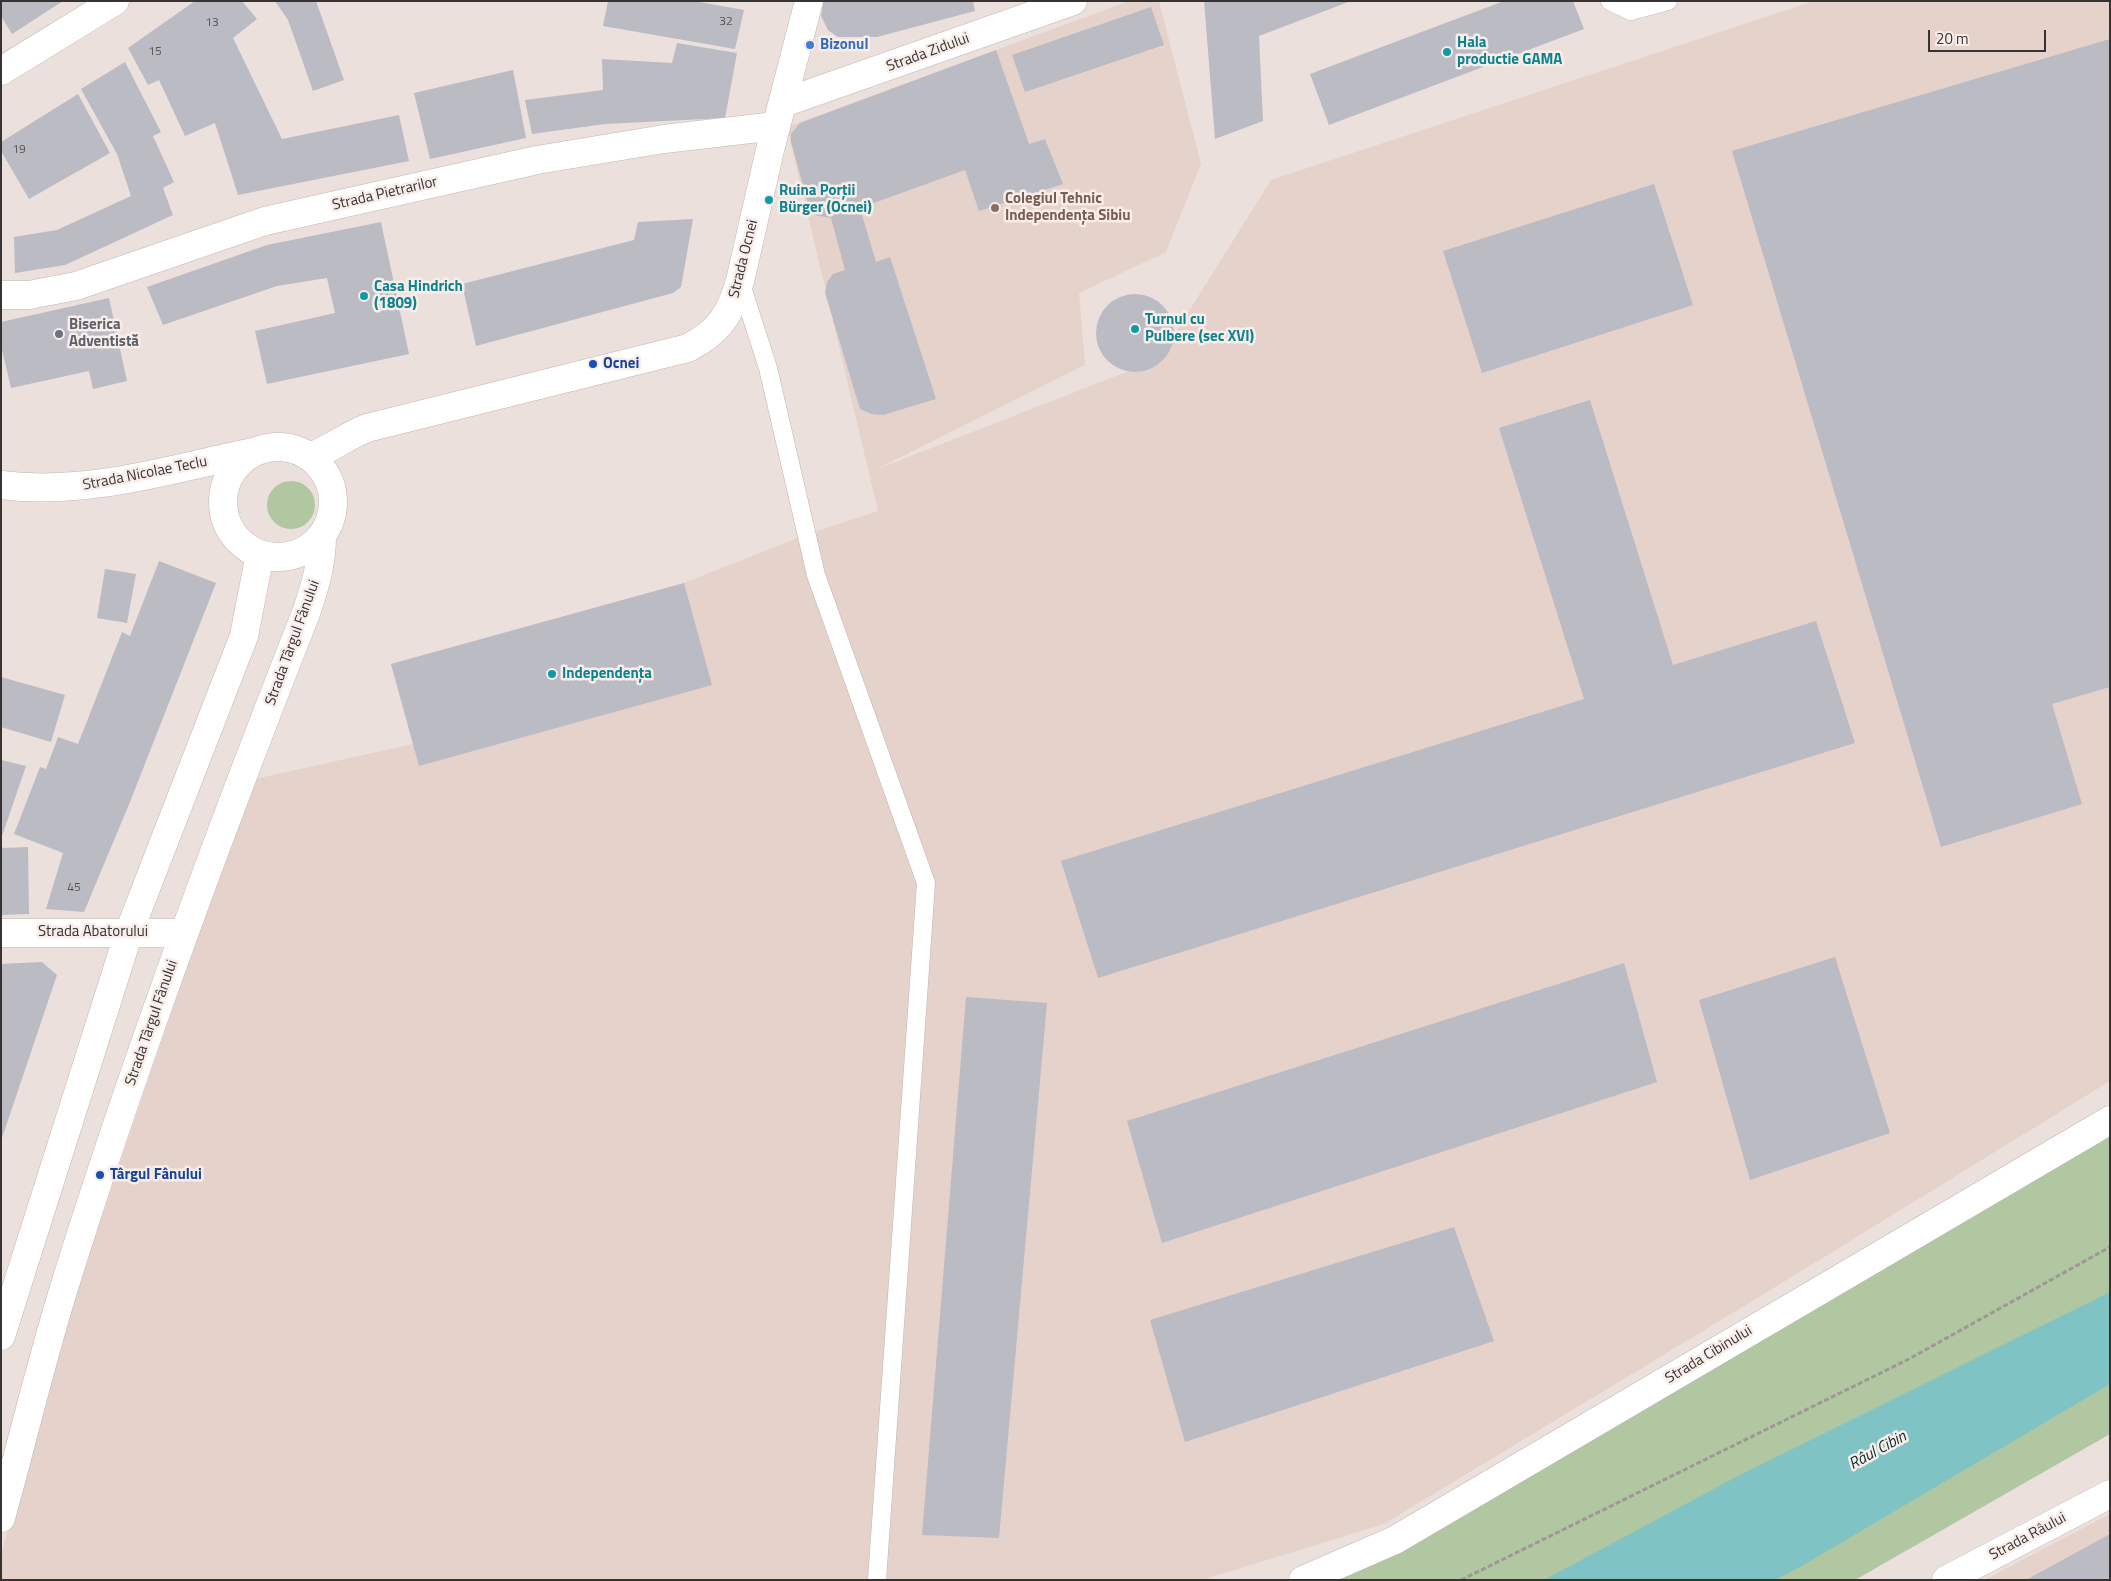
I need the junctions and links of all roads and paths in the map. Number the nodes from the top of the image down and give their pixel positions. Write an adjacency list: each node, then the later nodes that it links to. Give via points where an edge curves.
1 (115, 1): 6 (main road)
2 (809, 1): 7 (main road, Strada Ocnei)
3 (1072, 1): 7 (main road, Strada Zidului, via 842,84)
4 (1610, 1): 5 (lane, via 1631,10)
5 (1668, 1)
6 (1, 71)
7 (780, 114): 8 (main road, Strada Ocnei); 9 (main road, Strada Pietrarilor, via 664,139 537,160 266,221 76,286 30,295)
8 (740, 281): 11 (main road, Strada Ocnei, via 735,299 719,327 688,348 367,428); 23 (lane, via 768,368 816,575 926,884)
9 (1, 295)
10 (257, 451): 11 (main road, via 275,446); 12 (main road, Strada Nicolae Teclu, via 89,486); 14 (main road, via 234,468 226,482 223,503 228,525 236,538)
11 (310, 456): 13 (main road, via 323,469 331,485 334,503 331,520)
12 (1, 485)
13 (322, 536): 14 (main road, via 310,548 294,555); 17 (main road, Strada Târgul Fânului, via 320,565 306,613)
14 (260, 554): 16 (main road, via 244,636)
15 (1, 932): 16 (main road, Strada Abatorului)
16 (129, 932): 17 (main road, Strada Abatorului); 20 (main road)
17 (184, 933): 22 (main road, Strada Târgul Fânului, via 62,1293)
18 (2110, 1120): 24 (main road, Strada Cibinului, via 1395,1540)
19 (2110, 1247): 25 (path, via 1909,1358)
20 (1, 1336)
21 (2110, 1494): 26 (main road, Strada Râului)
22 (1, 1518)
23 (877, 1580)
24 (1303, 1580)
25 (1461, 1580)
26 (1946, 1580)

